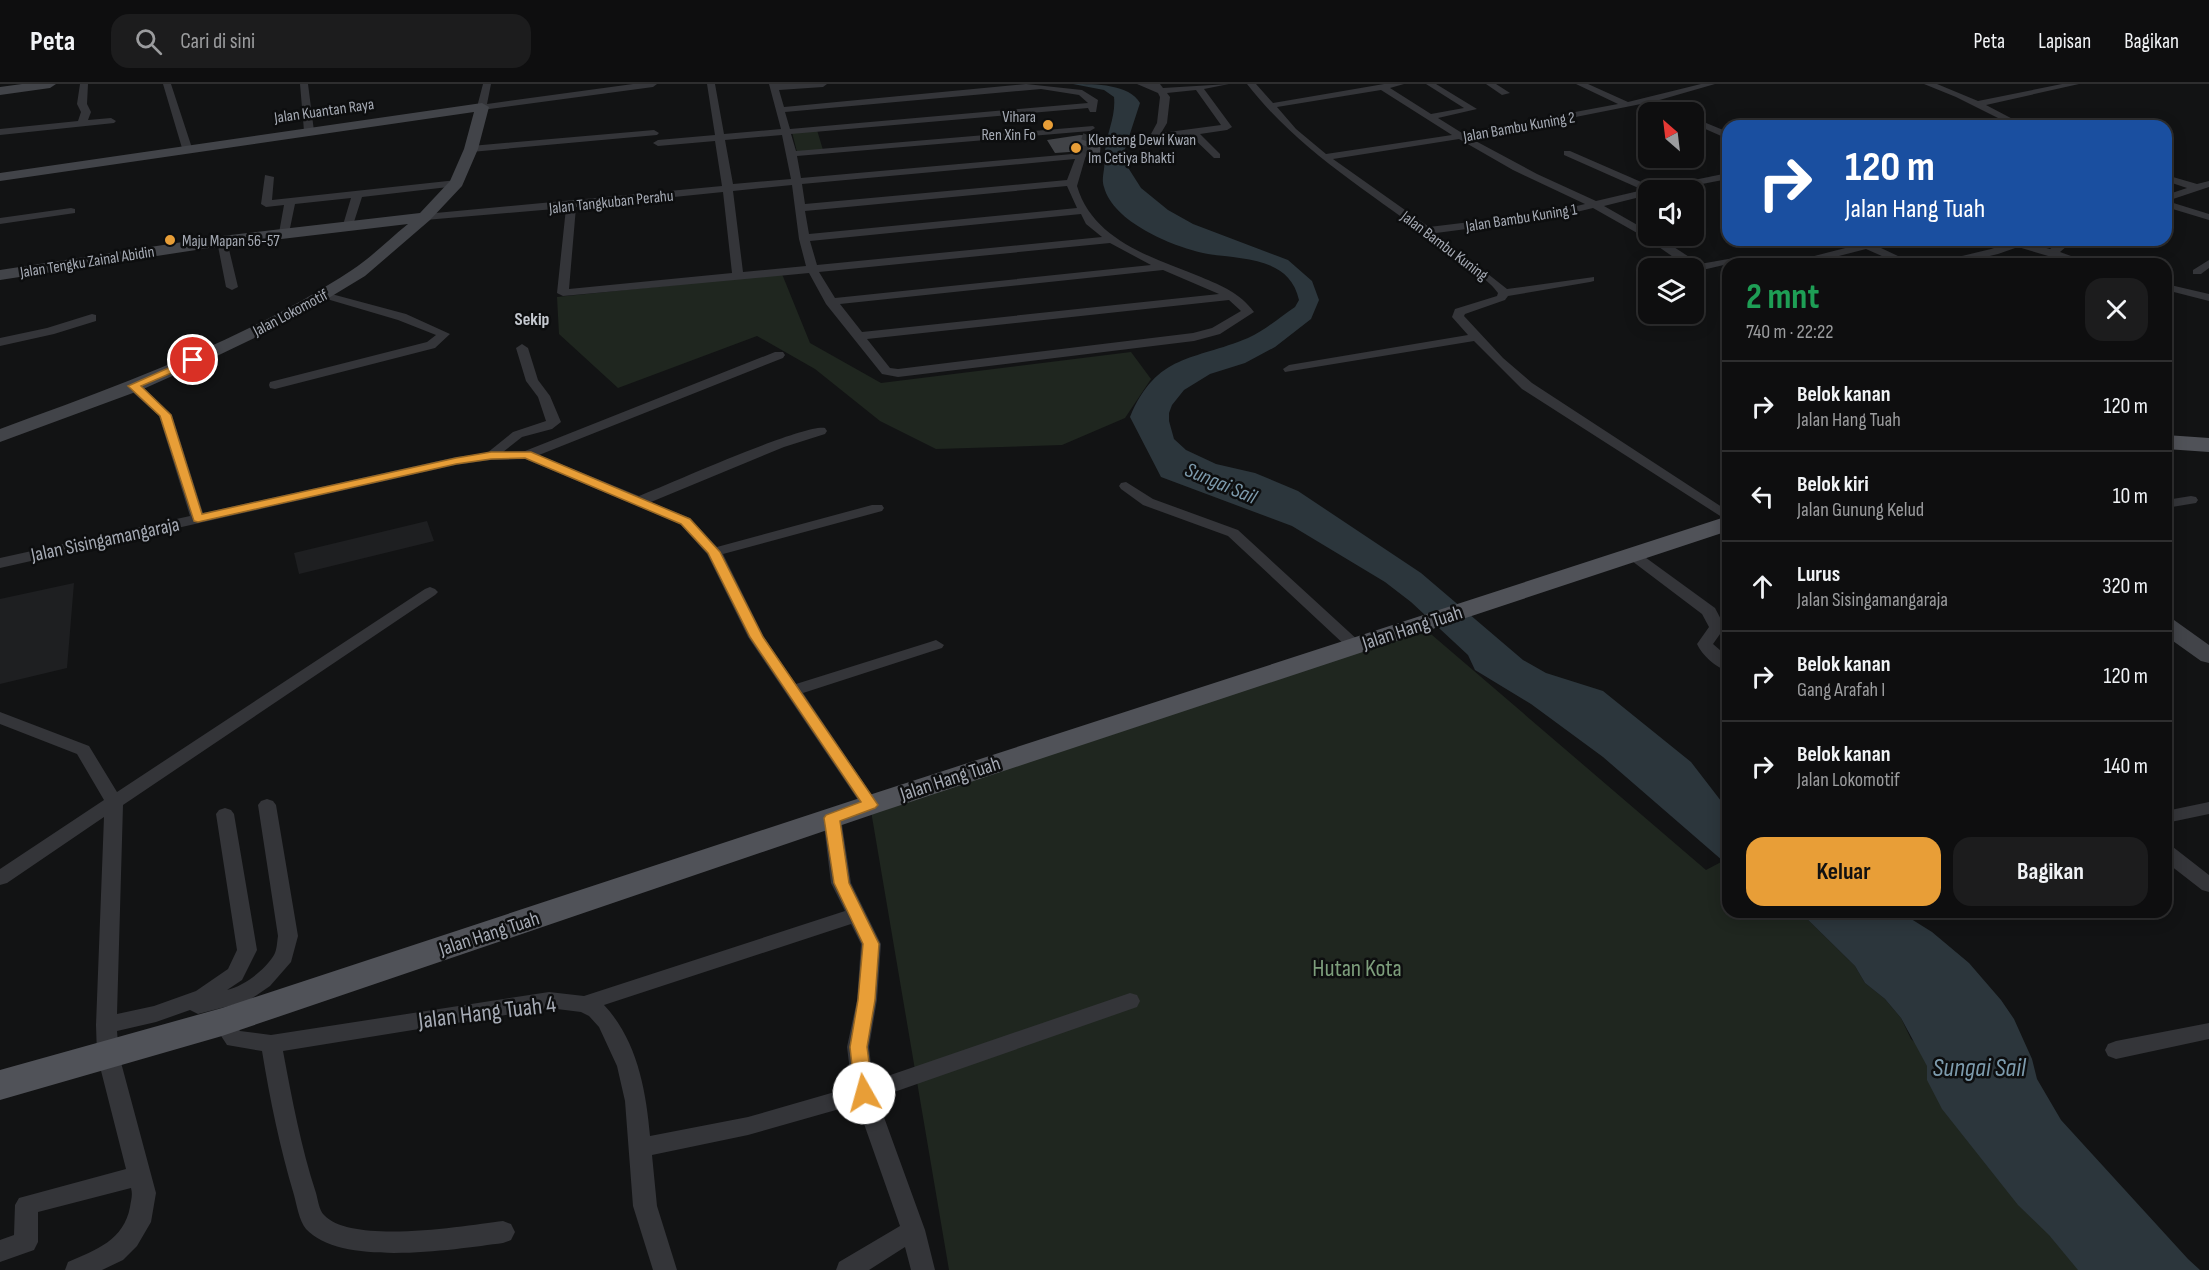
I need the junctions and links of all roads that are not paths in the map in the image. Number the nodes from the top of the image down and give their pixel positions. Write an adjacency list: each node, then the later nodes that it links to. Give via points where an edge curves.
1 (50, 84): 25 (street)
2 (84, 84): 37 (street, via 82,104 86,112)
3 (167, 84): 46 (street)
4 (304, 84): 39 (street)
5 (487, 84): 31 (street, Jalan Lokomotif)
6 (653, 84): 31 (street, Jalan Kuantan Raya)
7 (711, 84): 44 (street)
8 (823, 84): 20 (street)
9 (1023, 84): 21 (street)
10 (1141, 84): 22 (street)
11 (1226, 84): 23 (street)
12 (1251, 84): 32 (street, Jalan Bambu Kuning)
13 (1400, 84): 24 (street)
14 (1431, 84): 34 (street, via 1472,109)
15 (1490, 84): 26 (street)
16 (1580, 84): 30 (street)
17 (1711, 84): 27 (street, Jalan Bambu Kuning 2)
18 (1928, 84): 28 (street)
19 (2075, 84): 28 (street)
20 (774, 86): 33 (street)
21 (1040, 87): 29 (street, via 1082,93); 33 (street)
22 (1158, 87): 23 (street); 42 (street, via 1165,97 1156,134)
23 (1198, 87): 42 (street, via 1227,127)
24 (1382, 87): 32 (street); 34 (street)
25 (0, 91)
26 (1504, 93)
27 (1648, 101): 30 (street, Jalan Bambu Kuning 2)
28 (1976, 104): 35 (street)
29 (1094, 105): 41 (street); 49 (street, via 1089,131)
30 (1628, 105): 45 (street, Jalan Bambu Kuning 2)
31 (482, 106): 39 (street, Jalan Kuantan Raya); 47 (street, Jalan Lokomotif)
32 (1269, 106): 51 (street, Jalan Bambu Kuning)
33 (780, 110): 41 (street)
34 (1430, 117): 45 (street)
35 (2009, 120)
36 (111, 121): 37 (street)
37 (82, 124): 40 (street)
38 (1704, 125): 43 (street)
39 (309, 131): 46 (street, Jalan Kuantan Raya)
40 (0, 132)
41 (785, 132): 44 (street); 49 (street)
42 (1193, 132): 50 (street)
43 (1722, 133)
44 (720, 137): 47 (street); 63 (street)
45 (1460, 137): 51 (street, Jalan Bambu Kuning 2); 68 (street, via 1517,169)
46 (187, 148): 54 (street, Jalan Kuantan Raya)
47 (471, 149): 58 (street, Jalan Lokomotif)
48 (1568, 153): 61 (street)
49 (790, 154): 57 (street)
50 (1217, 156)
51 (1324, 157): 79 (street, Jalan Bambu Kuning)
52 (269, 177): 67 (street, via 266,204)
53 (1722, 177): 56 (street)
54 (1, 179)
55 (2172, 180): 62 (street)
56 (1704, 181)
57 (797, 182): 59 (street, Jalan Tangkuban Perahu, via 1081,155); 63 (street, Jalan Tangkuban Perahu); 71 (street)
58 (458, 183): 64 (street); 74 (street, Jalan Lokomotif)
59 (1071, 183): 71 (street); 73 (street)
60 (2209, 184): 62 (street)
61 (1638, 185)
62 (2195, 187): 66 (street)
63 (728, 188): 69 (street, Jalan Tangkuban Perahu); 102 (street)
64 (358, 193): 67 (street); 77 (street)
65 (1638, 194): 68 (street, Jalan Bambu Kuning 1)
66 (2172, 196)
67 (290, 201): 80 (street)
68 (1594, 204): 78 (street); 79 (street, Jalan Bambu Kuning 1, via 1552,215)
69 (571, 206): 74 (street, Jalan Tangkuban Perahu); 102 (street, via 563,292)
70 (2172, 206): 75 (street)
71 (799, 208): 81 (street)
72 (71, 211): 76 (street)
73 (1081, 211): 81 (street); 82 (street)
74 (425, 217): 77 (street, Jalan Tengku Zainal Abidin); 107 (street, Jalan Lokomotif, via 360,273)
75 (2209, 218)
76 (0, 221)
77 (348, 225): 80 (street, Jalan Tengku Zainal Abidin)
78 (1638, 229)
79 (1427, 231): 106 (street, Jalan Bambu Kuning)
80 (284, 233): 83 (street, Jalan Tengku Zainal Abidin)
81 (805, 238): 99 (street)
82 (1110, 240): 97 (street); 99 (street)
83 (222, 241): 100 (street, Jalan Tengku Zainal Abidin); 104 (street)
84 (1664, 246): 90 (street)
85 (1866, 246): 91 (street); 92 (street)
86 (2010, 246): 93 (street)
87 (2028, 246): 89 (street)
88 (2061, 246): 89 (street)
89 (2052, 253): 94 (street)
90 (1681, 258)
91 (1819, 258)
92 (1895, 258)
93 (1968, 258)
94 (2068, 258)
95 (2209, 263): 101 (street, via 2197,272)
96 (1722, 264): 98 (street)
97 (1162, 267): 108 (street); 110 (street)
98 (1704, 267)
99 (812, 269): 102 (street); 110 (street)
100 (0, 275)
101 (2209, 275)
102 (738, 276)
103 (1590, 279): 106 (street)
104 (232, 287)
105 (2172, 289): 109 (street)
106 (1503, 293): 113 (street, Jalan Bambu Kuning, via 1494,302 1459,312 1458,317)
107 (324, 295): 118 (street, Jalan Lokomotif); 119 (street, via 402,317 444,334 431,345)
108 (1234, 295): 112 (street); 112 (street, via 1248,312 1216,331 1194,337 898,374 886,371)
109 (2209, 298)
110 (830, 302): 112 (street)
111 (92, 318): 114 (street)
112 (860, 336)
113 (1477, 337): 117 (street); 131 (street, Jalan Bambu Kuning, via 1527,386)
114 (0, 342)
115 (522, 348): 125 (street, via 532,381 544,396 554,422 514,436)
116 (779, 355): 124 (street)
117 (1289, 369)
118 (134, 386): 121 (street, Jalan Lokomotif); 132 (street, via 165,415)
119 (275, 386)
120 (820, 430): 128 (street)
121 (0, 436)
122 (2172, 442): 123 (main road)
123 (2209, 445)
124 (527, 455): 125 (street, Jalan Sisingamangaraja); 128 (street)
125 (491, 456): 132 (street, Jalan Sisingamangaraja)
126 (1126, 486): 140 (street, via 1148,502 1233,533)
127 (2191, 500): 129 (street)
128 (640, 501): 134 (street, via 685,521)
129 (2172, 503)
130 (877, 508): 134 (street)
131 (1722, 513)
132 (198, 519): 136 (street, Jalan Sisingamangaraja)
133 (1722, 525): 135 (main road, Jalan Hang Tuah)
134 (714, 552): 143 (street, via 756,637)
135 (1633, 555): 140 (main road, Jalan Hang Tuah); 142 (street, via 1709,611 1717,627 1705,644)
136 (0, 562)
137 (429, 592): 145 (street)
138 (2172, 630): 141 (street)
139 (936, 645): 143 (street)
140 (1354, 645): 147 (main road, Jalan Hang Tuah)
141 (2209, 656)
142 (1722, 660)
143 (792, 691): 147 (street)
144 (0, 718): 145 (street, via 83,750)
145 (114, 802): 153 (street); 161 (street)
146 (267, 805): 158 (street, via 288,936 284,957 263,980 241,995)
147 (870, 805): 151 (main road, Jalan Hang Tuah)
148 (2209, 808): 150 (street)
149 (225, 814): 158 (street, via 247,950 235,974 203,997)
150 (2172, 816)
151 (832, 818): 155 (street, via 842,883); 159 (main road, Jalan Hang Tuah)
152 (2172, 857): 154 (street)
153 (0, 878)
154 (2209, 885)
155 (856, 915): 157 (street); 165 (street, via 871,944 867,1000 858,1047)
156 (1130, 1001): 165 (street)
157 (584, 1004): 162 (street, Jalan Hang Tuah 4, via 549,1000); 166 (street, Jalan Hang Tuah 4, via 607,1022 628,1066 636,1101)
158 (156, 1014): 161 (street)
159 (222, 1022): 161 (main road, Jalan Hang Tuah); 162 (street, Jalan Hang Tuah 4, via 234,1039)
160 (2209, 1031): 163 (street)
161 (107, 1040): 164 (main road, Jalan Hang Tuah); 167 (street)
162 (271, 1044): 169 (street, via 295,1166 314,1221 327,1232 345,1239 417,1243)
163 (2116, 1050)
164 (0, 1085)
165 (864, 1093): 166 (street, via 748,1126); 168 (street)
166 (639, 1148): 172 (street, Jalan Hang Tuah 4, via 645,1206)
167 (139, 1176): 170 (street, via 27,1205 26,1242); 171 (street, via 144,1193 139,1222 129,1238 115,1252)
168 (913, 1230): 173 (street); 174 (street)
169 (504, 1232)
170 (0, 1251)
171 (77, 1270)
172 (664, 1270)
173 (848, 1270)
174 (923, 1270)

